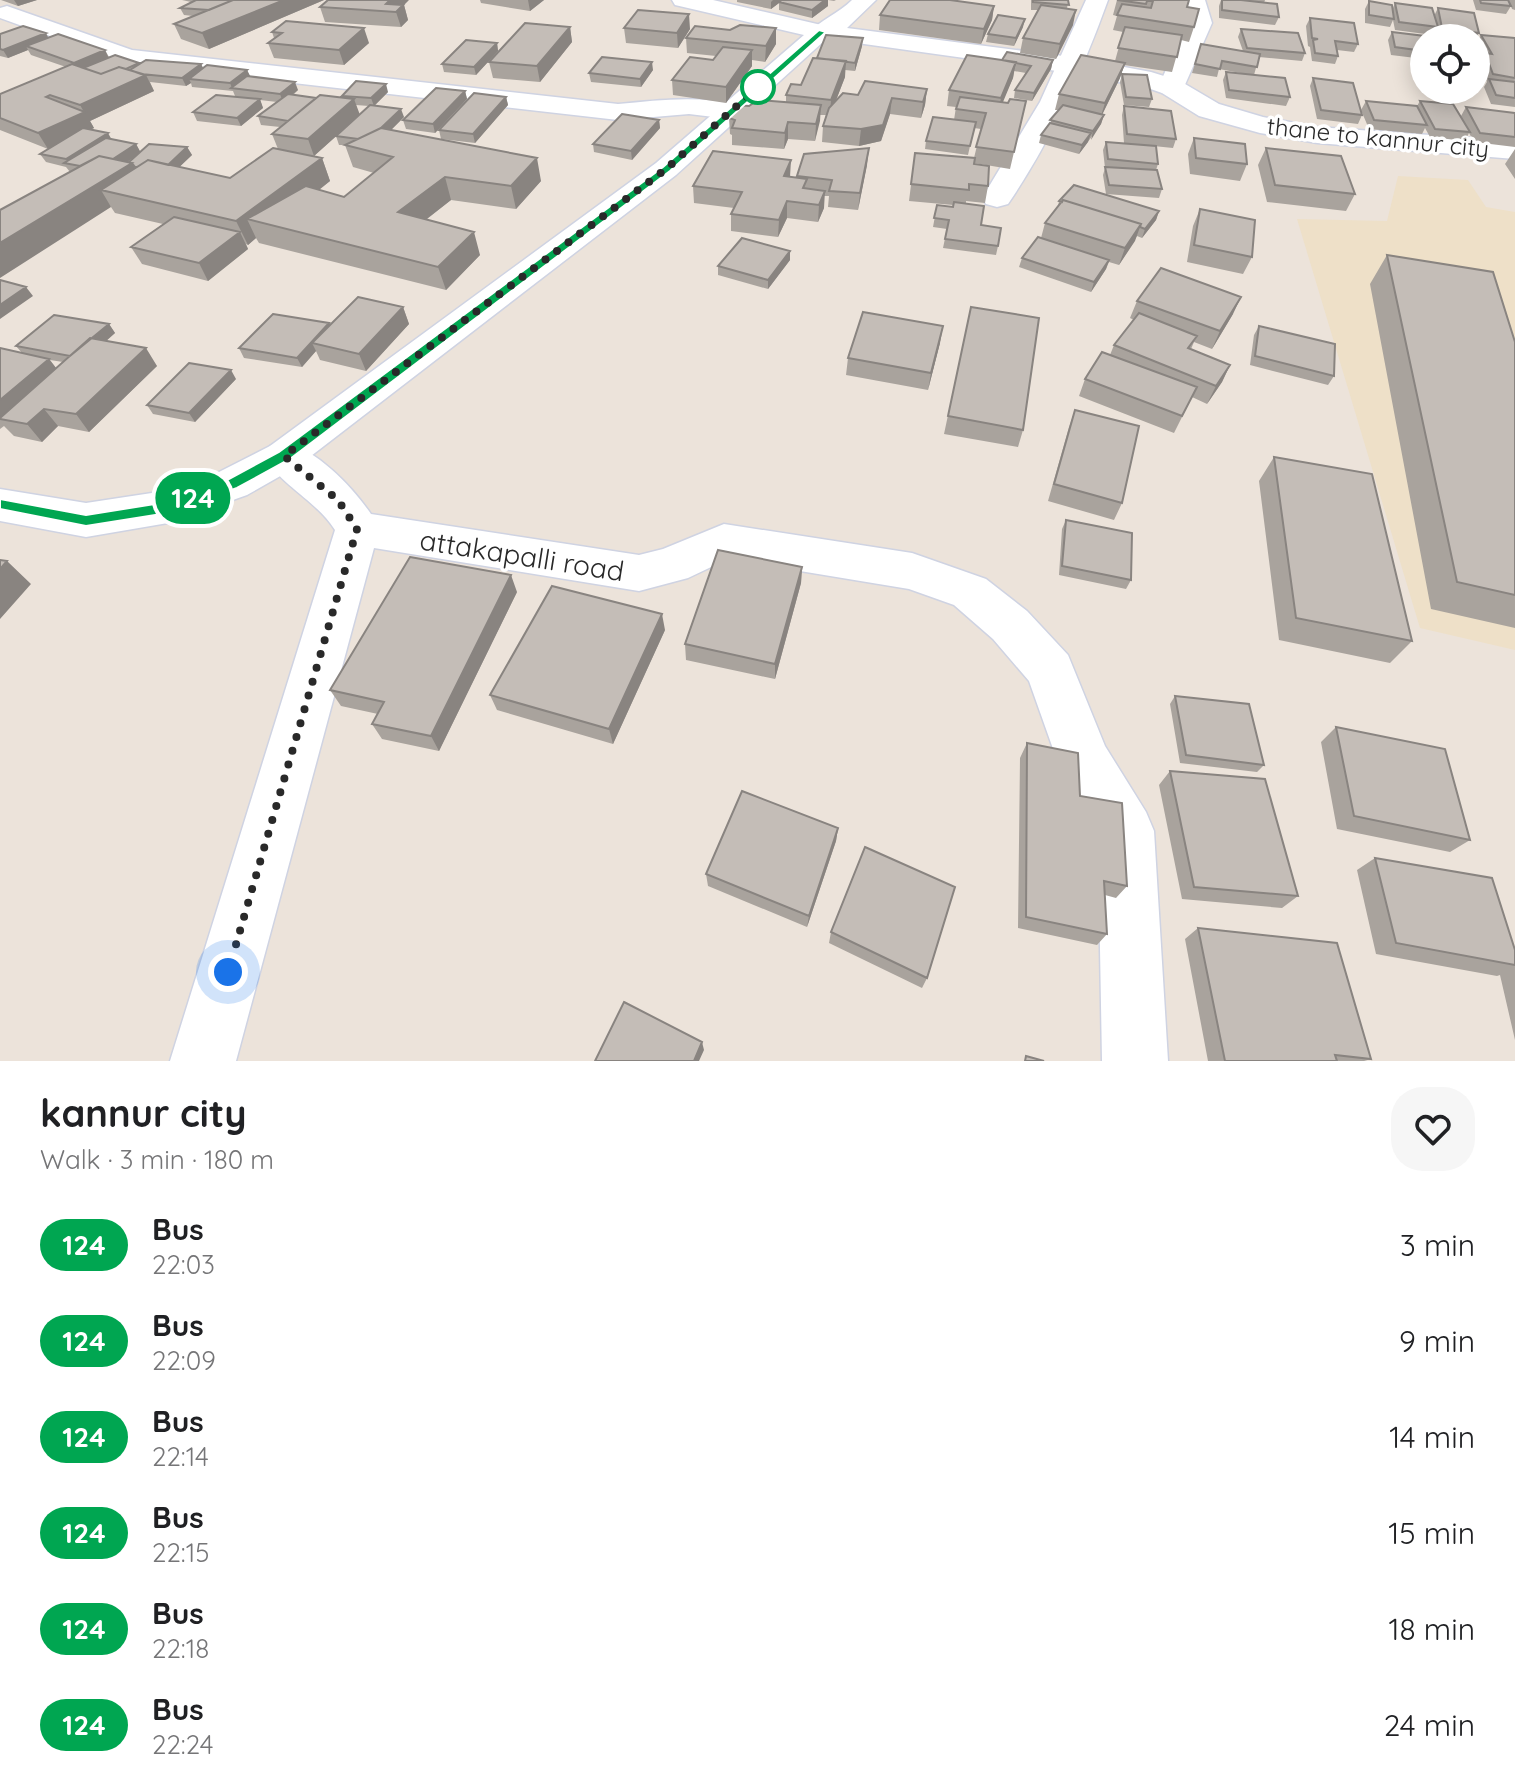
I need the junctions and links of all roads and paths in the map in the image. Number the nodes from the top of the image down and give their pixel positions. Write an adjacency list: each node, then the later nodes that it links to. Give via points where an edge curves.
1 (683, 0): 7 (street, thane to kannur city)
2 (865, 0): 7 (street, via 845,20)
3 (1097, 0): 10 (street)
4 (1194, 0): 12 (street, via 1200,23)
5 (36, 4): 6 (street)
6 (4, 14): 9 (street)
7 (822, 32): 10 (street, thane to kannur city); 13 (street)
8 (173, 39): 9 (street)
9 (128, 57): 11 (street); 13 (street, via 618,112 689,106)
10 (1071, 65): 12 (street, thane to kannur city); 15 (street)
11 (100, 68)
12 (1171, 87): 14 (street, thane to kannur city, via 1209,110 1260,125 1317,135)
13 (730, 111): 16 (street, via 666,169)
14 (1515, 150)
15 (997, 198)
16 (284, 456): 17 (street, via 232,484 168,507 86,520); 18 (street, via 338,500)
17 (0, 505)
18 (357, 529): 19 (street); 20 (street, attakapalli road, via 639,573 672,565 724,541 912,571 970,592 1010,625 1050,670 1084,760 1126,831)
19 (203, 1061)
20 (1135, 1061)

